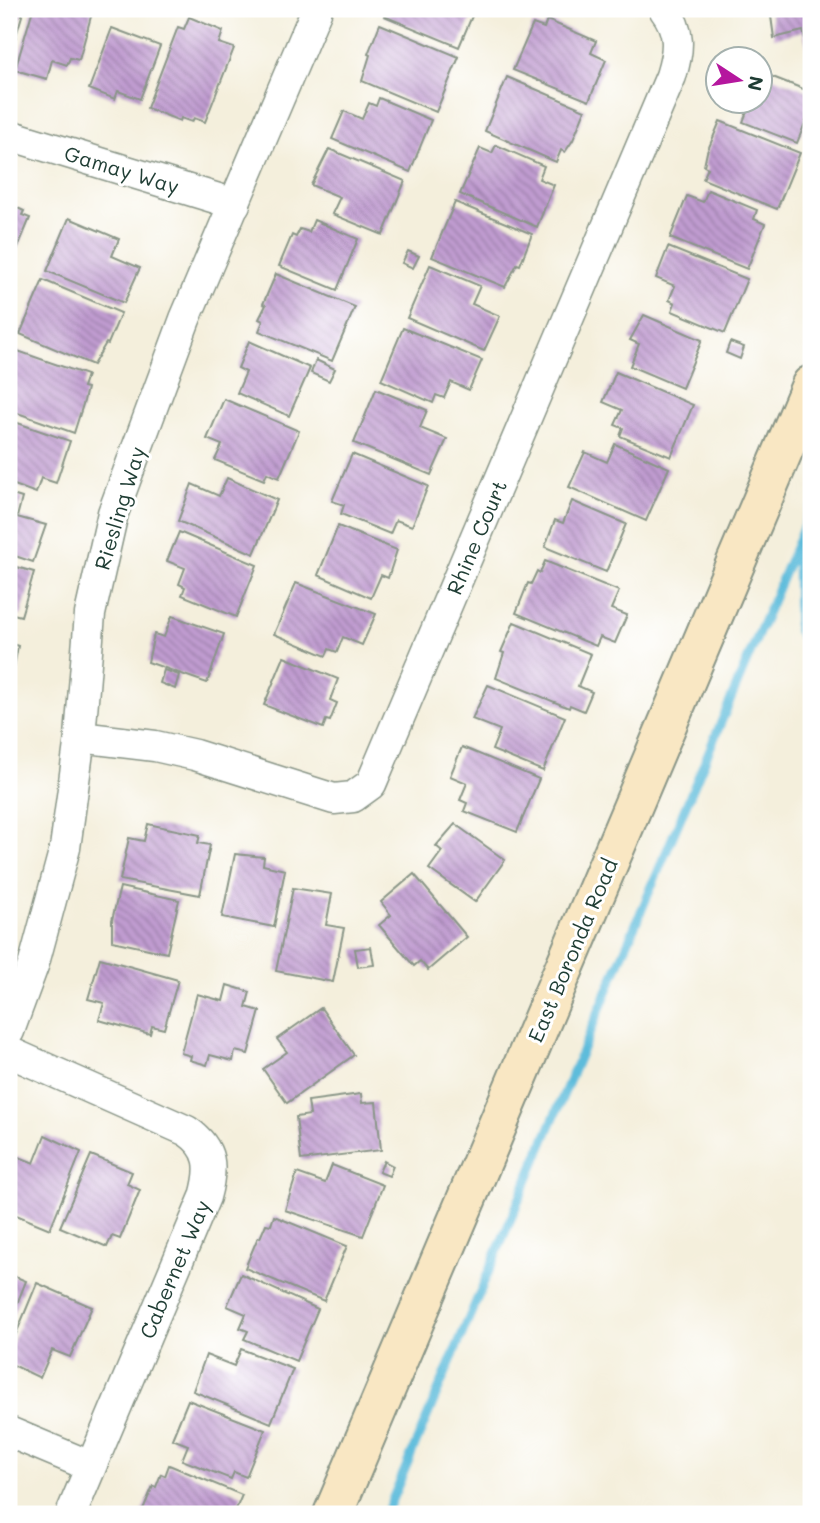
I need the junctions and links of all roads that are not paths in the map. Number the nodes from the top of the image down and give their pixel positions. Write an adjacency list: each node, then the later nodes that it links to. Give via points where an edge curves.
1 (317, 9): 4 (street, Riesling Way)
2 (664, 9): 6 (street, Rhine Court, via 678,40 671,76 371,784 352,797 334,799 195,755)
3 (9, 135): 4 (street, Gamay Way)
4 (235, 204): 6 (street, Riesling Way, via 185,319 113,513 90,614)
5 (811, 385): 12 (main road, East Boronda Road)
6 (80, 737): 7 (street, Riesling Way, via 67,837 52,905)
7 (9, 1031)
8 (9, 1052): 10 (street, Cabernet Way, via 187,1130 204,1144 212,1165 205,1197)
9 (9, 1433): 10 (street)
10 (90, 1466): 11 (street, Cabernet Way)
11 (71, 1514)
12 (333, 1514)

